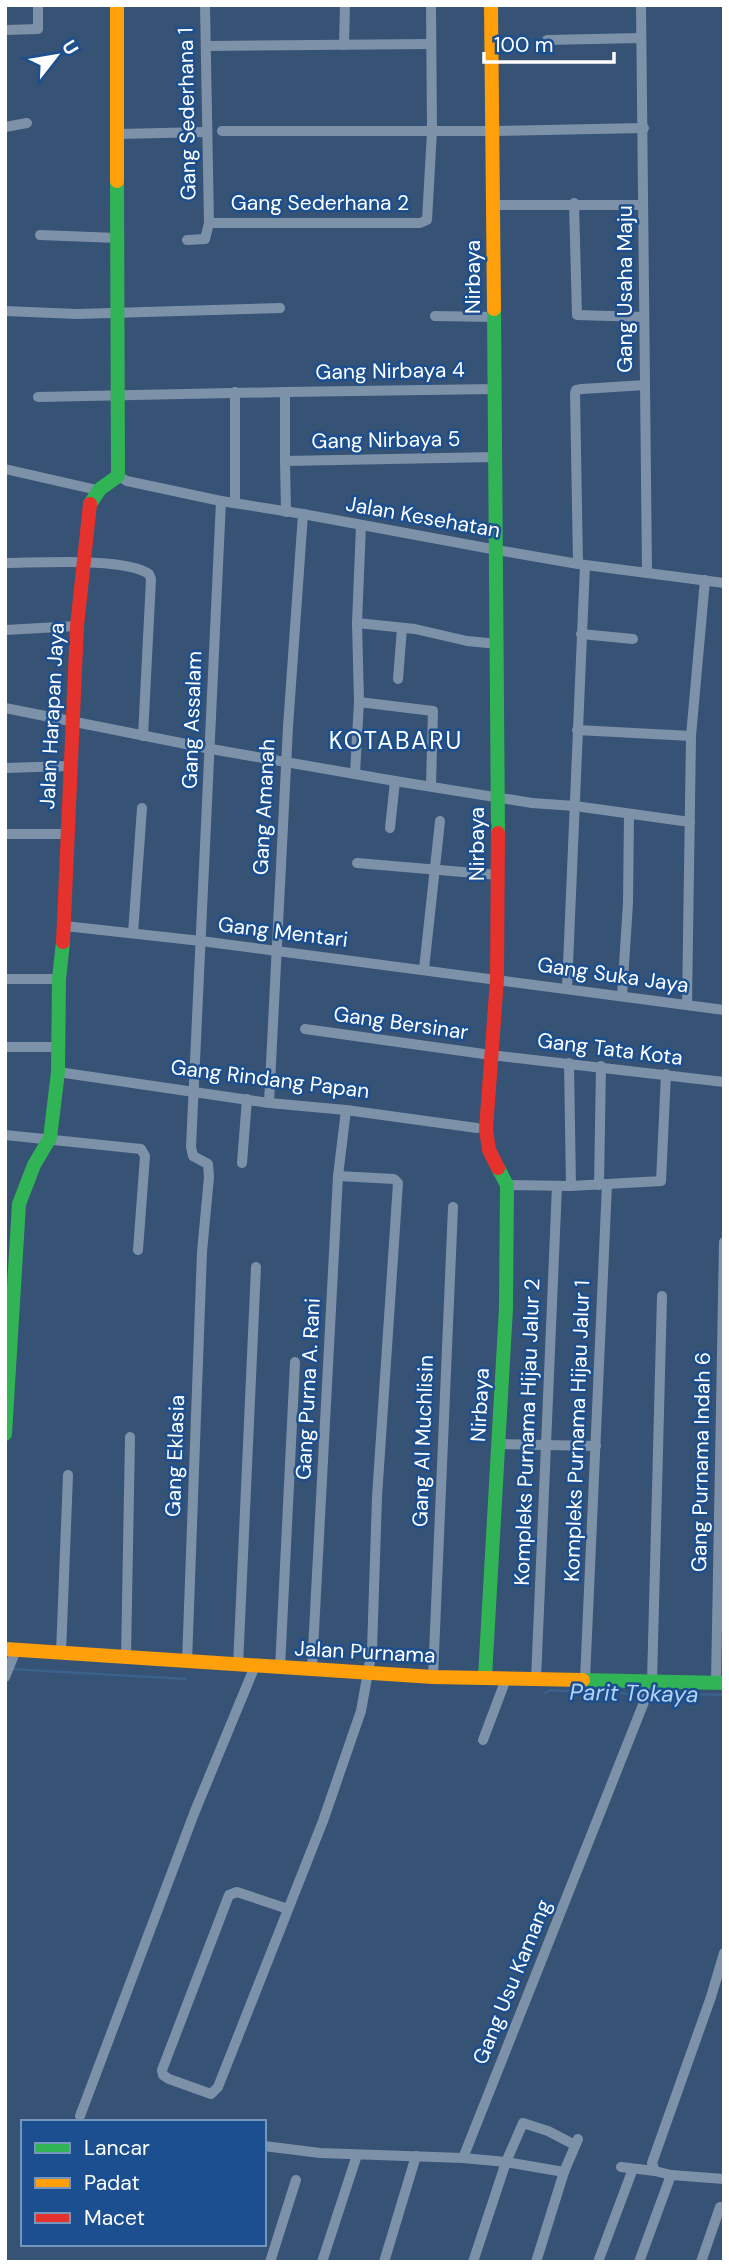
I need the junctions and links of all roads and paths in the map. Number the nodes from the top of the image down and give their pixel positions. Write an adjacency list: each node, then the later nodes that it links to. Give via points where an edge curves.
1 (38, 5): 8 (street, via 38,29)
2 (117, 5): 21 (street)
3 (205, 5): 13 (street, Gang Sederhana 1)
4 (345, 5): 12 (street)
5 (431, 5): 11 (street, Gang Sederhana 2)
6 (491, 5): 19 (street, Nirbaya)
7 (641, 5): 9 (street, Gang Usaha Maju)
8 (5, 30)
9 (641, 37): 10 (street); 16 (street, Gang Usaha Maju)
10 (547, 40)
11 (431, 44): 12 (street); 18 (street, Gang Sederhana 2)
12 (344, 45): 13 (street)
13 (206, 46): 20 (street, Gang Sederhana 1)
14 (27, 123): 15 (street)
15 (5, 127)
16 (644, 128): 19 (street); 24 (street, Gang Usaha Maju)
17 (222, 131): 18 (street)
18 (432, 131): 19 (street); 25 (street, Gang Sederhana 2, via 424,222)
19 (492, 131): 23 (street, Nirbaya)
20 (207, 132): 21 (street); 25 (street, Gang Sederhana 1)
21 (118, 134): 27 (street)
22 (574, 203): 23 (street); 24 (street); 34 (street, via 578,315)
23 (494, 205): 33 (street, Nirbaya)
24 (643, 205): 34 (street, Gang Usaha Maju)
25 (209, 223): 28 (street, via 205,239)
26 (40, 235): 27 (street)
27 (117, 238): 31 (street)
28 (187, 240)
29 (280, 308): 31 (street)
30 (5, 311): 31 (street)
31 (118, 313): 39 (street)
32 (435, 316): 33 (street)
33 (494, 317): 36 (street, Nirbaya)
34 (644, 317): 35 (street, Gang Usaha Maju)
35 (645, 385): 54 (street, via 576,390); 55 (street, Gang Usaha Maju)
36 (495, 389): 38 (street, Gang Nirbaya 4); 41 (street, Nirbaya)
37 (235, 392): 38 (street, Gang Nirbaya 4); 39 (street, Gang Nirbaya 4); 47 (street)
38 (285, 392): 42 (street)
39 (118, 395): 40 (street, Gang Nirbaya 4); 44 (street)
40 (38, 397)
41 (496, 457): 42 (street, Gang Nirbaya 5); 51 (street, Nirbaya)
42 (285, 461): 48 (street, Gang Nirbaya 5)
43 (5, 469): 45 (street)
44 (118, 476): 45 (street); 46 (street, Jalan Kesehatan)
45 (97, 490): 52 (street, Jalan Harapan Jaya, via 90,503)
46 (221, 501): 47 (street, Jalan Kesehatan); 72 (street, Gang Assalam)
47 (235, 503): 48 (street, Jalan Kesehatan)
48 (286, 512): 49 (street, Jalan Kesehatan)
49 (303, 514): 50 (street, Jalan Kesehatan); 73 (street, Gang Amanah)
50 (361, 525): 51 (street, Jalan Kesehatan); 58 (street)
51 (497, 550): 54 (street, Jalan Kesehatan); 64 (street, Nirbaya)
52 (83, 561): 53 (street); 59 (street, Jalan Harapan Jaya); 70 (street, via 136,568 151,579)
53 (5, 563)
54 (582, 564): 55 (street, Jalan Kesehatan); 62 (street)
55 (647, 573): 56 (street, Jalan Kesehatan)
56 (705, 580): 57 (street, Jalan Kesehatan); 71 (street)
57 (724, 583)
58 (357, 623): 60 (street); 66 (street)
59 (78, 626): 61 (street); 68 (street, Jalan Harapan Jaya)
60 (402, 628): 64 (street); 65 (street)
61 (5, 630)
62 (581, 635): 63 (street); 69 (street)
63 (633, 639)
64 (498, 645): 79 (street, Nirbaya)
65 (398, 679)
66 (359, 702): 76 (street); 78 (street, via 433,711)
67 (5, 708): 68 (street)
68 (75, 722): 70 (street); 74 (street, Jalan Harapan Jaya)
69 (577, 730): 71 (street); 80 (street)
70 (143, 736): 72 (street)
71 (691, 736): 84 (street)
72 (211, 749): 73 (street); 93 (street, Gang Assalam)
73 (286, 760): 76 (street); 94 (street, Gang Amanah)
74 (70, 766): 75 (street); 87 (street, Jalan Harapan Jaya)
75 (5, 768)
76 (355, 773): 77 (street)
77 (395, 781): 78 (street); 85 (street)
78 (431, 785): 79 (street)
79 (498, 797): 80 (street); 90 (street, Nirbaya)
80 (575, 806): 82 (street); 99 (street)
81 (142, 808): 92 (street)
82 (629, 814): 84 (street); 100 (street)
83 (440, 821): 89 (street)
84 (690, 822): 101 (street)
85 (390, 828)
86 (5, 834): 87 (street)
87 (67, 834): 91 (street, Jalan Harapan Jaya)
88 (357, 863): 89 (street)
89 (435, 869): 90 (street); 95 (street)
90 (498, 875): 98 (street, Nirbaya)
91 (65, 926): 92 (street, Gang Mentari); 97 (street, Jalan Harapan Jaya)
92 (133, 933): 93 (street, Gang Mentari)
93 (201, 940): 94 (street, Gang Mentari); 112 (street, Gang Assalam)
94 (276, 950): 95 (street, Gang Mentari); 114 (street, Gang Amanah)
95 (424, 969): 98 (street, Gang Mentari)
96 (5, 979): 97 (street)
97 (59, 979): 104 (street, Jalan Harapan Jaya)
98 (497, 979): 99 (street, Gang Suka Jaya); 106 (street, Nirbaya)
99 (567, 988): 100 (street, Gang Suka Jaya)
100 (622, 996): 101 (street, Gang Suka Jaya)
101 (687, 1005): 102 (street, Gang Suka Jaya)
102 (724, 1010)
103 (305, 1029): 106 (street, Gang Bersinar)
104 (58, 1046): 105 (street); 109 (street, Jalan Harapan Jaya)
105 (5, 1047)
106 (491, 1055): 107 (street, Gang Tata Kota); 116 (street, Nirbaya)
107 (569, 1063): 108 (street, Gang Tata Kota); 124 (street)
108 (601, 1066): 110 (street, Gang Tata Kota); 122 (street, Kompleks Purnama Hijau Jalur 1)
109 (58, 1072): 112 (street, Gang Rindang Papan); 118 (street, Jalan Harapan Jaya)
110 (666, 1074): 111 (street, Gang Tata Kota); 122 (street, via 661,1181)
111 (724, 1082)
112 (194, 1091): 113 (street, Gang Rindang Papan); 140 (street, Gang Eklasia, via 191,1154 209,1167)
113 (247, 1099): 114 (street, Gang Rindang Papan); 119 (street)
114 (269, 1103): 115 (street, Gang Rindang Papan)
115 (346, 1110): 116 (street, Gang Rindang Papan); 120 (street, Gang Purna A. Rani)
116 (481, 1129): 121 (street, Nirbaya)
117 (5, 1135): 118 (street)
118 (50, 1138): 127 (street, via 144,1151); 131 (street, Jalan Harapan Jaya, via 19,1204)
119 (242, 1163)
120 (338, 1176): 144 (street, Gang Purna A. Rani); 145 (street, via 394,1179 398,1183)
121 (507, 1185): 123 (street); 133 (street, Nirbaya)
122 (603, 1185): 124 (street); 135 (street, Kompleks Purnama Hijau Jalur 1)
123 (556, 1186): 124 (street); 134 (street, Kompleks Purnama Hijau Jalur 2)
124 (571, 1186)
125 (453, 1207): 147 (street, Gang Al Muchlisin)
126 (724, 1242): 152 (street, Gang Purnama Indah 6)
127 (138, 1250)
128 (256, 1267): 141 (street)
129 (662, 1296): 153 (street)
130 (295, 1362): 143 (street)
131 (5, 1434)
132 (130, 1437): 139 (street)
133 (499, 1444): 134 (street); 148 (street, Nirbaya)
134 (545, 1446): 135 (street); 150 (street, Kompleks Purnama Hijau Jalur 2)
135 (596, 1446): 151 (street, Kompleks Purnama Hijau Jalur 1)
136 (68, 1475): 138 (street)
137 (12, 1650): 138 (street, Jalan Purnama); 146 (street)
138 (61, 1653): 139 (street, Jalan Purnama)
139 (126, 1658): 140 (street, Jalan Purnama)
140 (187, 1662): 141 (street, Jalan Purnama)
141 (238, 1666): 142 (street, Jalan Purnama)
142 (255, 1667): 143 (street, Jalan Purnama); 157 (street, via 195,1811)
143 (280, 1668): 144 (street, Jalan Purnama)
144 (312, 1669): 145 (street, Jalan Purnama)
145 (368, 1673): 147 (street, Jalan Purnama); 155 (street, via 361,1711)
146 (5, 1677)
147 (433, 1677): 148 (street, Jalan Purnama)
148 (485, 1677): 149 (street, Jalan Purnama)
149 (506, 1679): 150 (street, Jalan Purnama); 154 (street)
150 (536, 1680): 151 (street, Jalan Purnama)
151 (586, 1680): 153 (street, Jalan Purnama)
152 (720, 1683): 153 (street, Jalan Purnama)
153 (649, 1690): 161 (street, Gang Usu Kamang)
154 (483, 1740)
155 (288, 1909): 155 (street, via 218,2087 211,2094 163,2075 229,1895 237,1892)
156 (724, 1953): 163 (street)
157 (80, 2116)
158 (266, 2146): 159 (street)
159 (357, 2155): 160 (street); 170 (street)
160 (416, 2156): 161 (street); 171 (street)
161 (463, 2158): 162 (street)
162 (506, 2162): 164 (street); 164 (street, via 523,2123 577,2142); 172 (street)
163 (654, 2165): 165 (street); 174 (street, via 626,2171)
164 (564, 2172): 173 (street)
165 (670, 2175): 166 (street); 175 (street)
166 (724, 2179)
167 (296, 2180): 169 (street)
168 (720, 2207): 176 (street)
169 (270, 2262)
170 (322, 2262)
171 (384, 2262)
172 (473, 2262)
173 (536, 2262)
174 (598, 2262)
175 (639, 2262)
176 (701, 2262)

